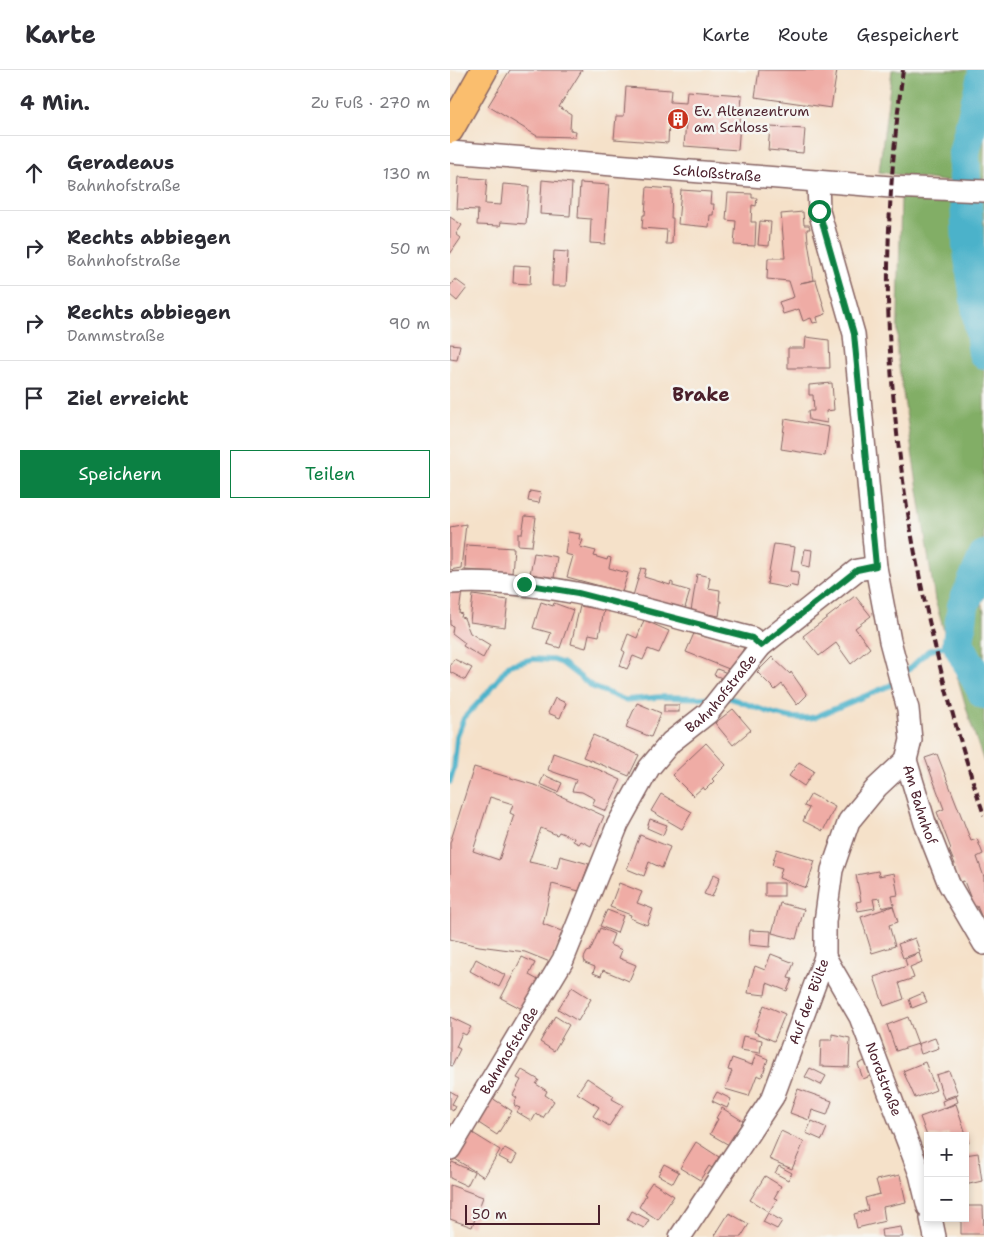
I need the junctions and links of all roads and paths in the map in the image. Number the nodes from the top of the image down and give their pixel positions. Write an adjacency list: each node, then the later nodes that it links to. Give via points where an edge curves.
1 (484, 70): 2 (main road)
2 (450, 130)
3 (450, 152): 4 (street, Schloßstraße)
4 (818, 181): 5 (street, Schloßstraße); 6 (street, via 819,211 854,334)
5 (984, 191)
6 (876, 566): 8 (street, Bahnhofstraße, via 857,570); 9 (street, Am Bahnhof, via 890,641 908,708 911,740)
7 (450, 583): 8 (street, via 524,584 578,593 752,638)
8 (761, 646): 12 (street, Bahnhofstraße, via 708,713 671,742 649,768 618,824 562,960)
9 (906, 760): 10 (street, Am Bahnhof, via 949,884); 11 (street, Auf der Bülte, via 877,787 849,821 832,870 825,922)
10 (984, 944)
11 (825, 957): 13 (street, Nordstraße, via 860,1017); 15 (street, Auf der Bülte, via 773,1097)
12 (450, 1149)
13 (924, 1190)
14 (931, 1222): 16 (street)
15 (680, 1237)
16 (935, 1237)

